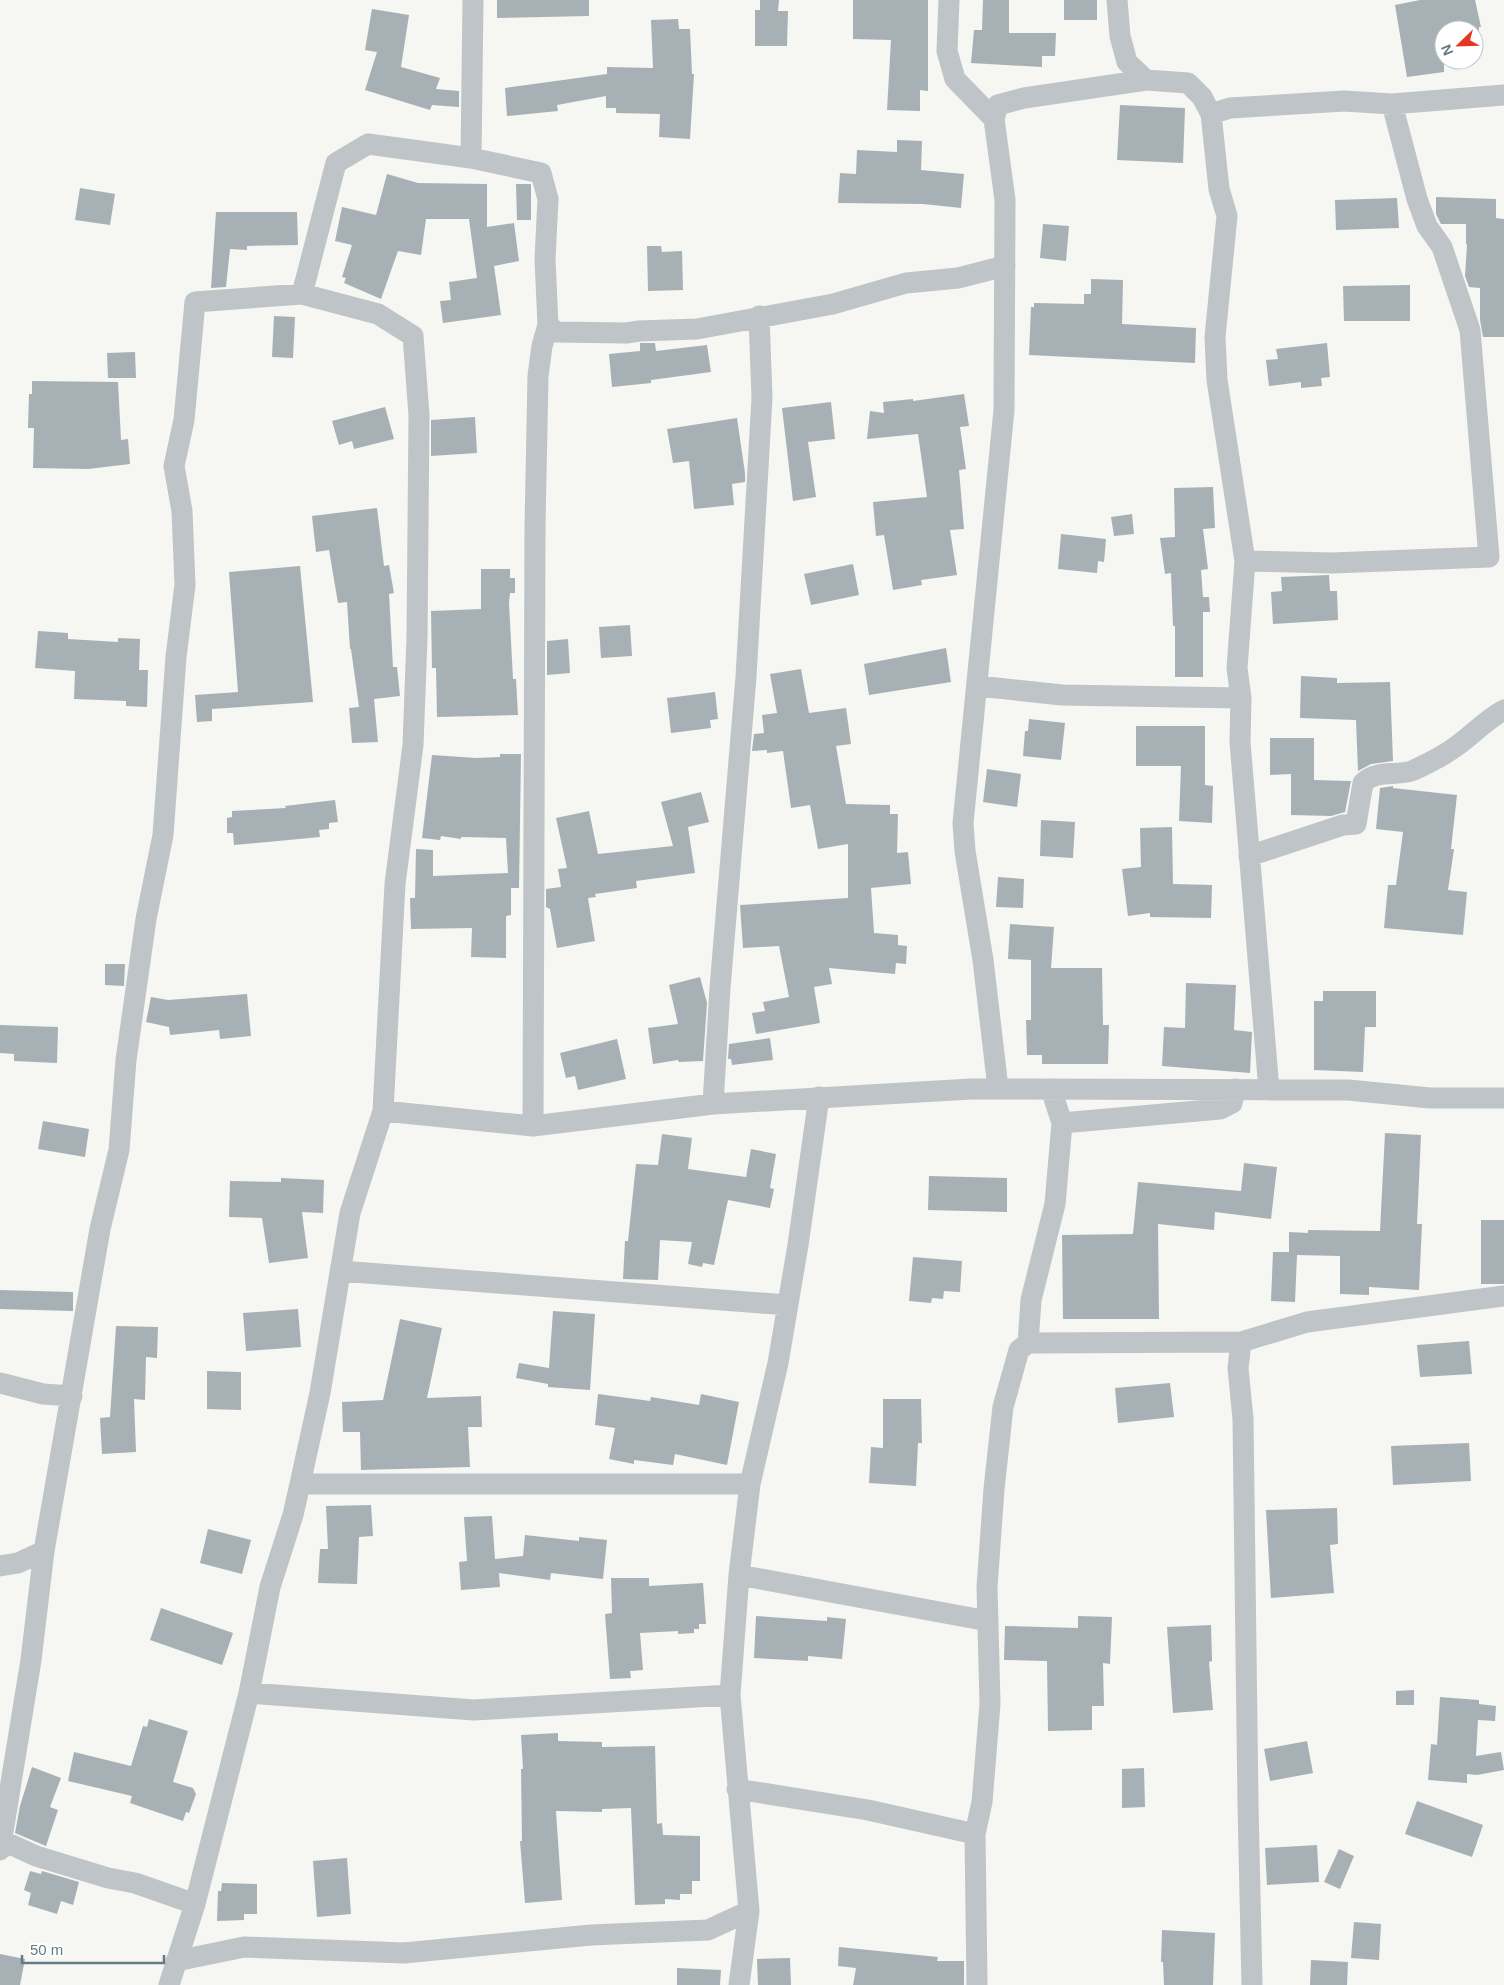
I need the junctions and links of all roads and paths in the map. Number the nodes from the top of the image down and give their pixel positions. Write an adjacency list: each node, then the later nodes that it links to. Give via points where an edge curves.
1 (474, 0): 9 (street)
2 (949, 0): 8 (street, via 947,51 956,79)
3 (1117, 0): 4 (street, via 1120,36 1127,62)
4 (1146, 80): 7 (street, via 1188,83 1202,97); 8 (street, via 1024,98 998,105)
5 (1504, 95): 6 (street)
6 (1392, 104): 7 (street, via 1344,101 1230,108); 14 (street, via 1417,199 1428,226 1442,247 1470,330 1489,557 1332,563)
7 (1210, 114): 14 (street, via 1219,190 1227,216 1215,337 1217,380)
8 (994, 119): 10 (street, via 1005,200)
9 (472, 158): 11 (street, via 368,144 336,163); 13 (street, via 541,173 548,199 545,259)
10 (1005, 266): 12 (street, via 958,278 906,283 834,304); 15 (street, via 1004,410)
11 (302, 294): 26 (street, via 378,314 413,336 419,415 413,745 395,884); 35 (street, via 195,302 184,420 174,466 182,511 185,585 176,657 163,834 146,919 128,1041 119,1150 100,1229)
12 (759, 316): 13 (street, via 697,329 626,334 556,332); 25 (street, via 763,380 746,677)
13 (548, 325): 28 (street, via 538,376 535,527)
14 (1246, 561): 16 (street, via 1236,668)
15 (978, 686): 16 (street, via 1062,695); 19 (street, via 963,823)
16 (1240, 698): 18 (street, via 1240,742)
17 (1504, 710): 18 (street, via 1449,751 1414,769 1367,779 1363,783 1356,824 1343,825)
18 (1249, 856): 22 (street)
19 (998, 1088): 20 (street); 23 (street)
20 (1051, 1089): 21 (street); 27 (street)
21 (1235, 1090): 22 (street); 27 (street, via 1232,1103 1220,1109)
22 (1269, 1090): 24 (street, via 1348,1090 1430,1098)
23 (819, 1097): 25 (street); 31 (street)
24 (1504, 1098)
25 (713, 1104): 28 (street)
26 (383, 1111): 28 (street); 29 (street, via 350,1213)
27 (1062, 1123): 33 (street, via 1055,1204 1031,1300)
28 (533, 1126)
29 (340, 1271): 31 (street); 36 (street, via 320,1393)
30 (1504, 1296): 32 (street, via 1307,1322)
31 (788, 1305): 37 (street)
32 (1241, 1342): 33 (street); 53 (street, via 1238,1368 1244,1429)
33 (1028, 1344): 41 (street, via 1019,1350 1003,1407 987,1587)
34 (0, 1384): 35 (street, via 43,1394)
35 (72, 1396): 38 (street)
36 (300, 1484): 37 (street); 42 (street, via 294,1515 270,1586)
37 (750, 1484): 40 (street)
38 (44, 1551): 39 (street, via 18,1564); 46 (street)
39 (0, 1566)
40 (739, 1575): 41 (street); 43 (street)
41 (988, 1621): 45 (street, via 990,1713 982,1802)
42 (249, 1693): 43 (street, via 474,1710); 47 (street)
43 (730, 1695): 44 (street)
44 (737, 1790): 45 (street, via 868,1810); 48 (street)
45 (975, 1834): 52 (street)
46 (1, 1845): 47 (street, via 134,1883)
47 (194, 1904): 49 (street)
48 (749, 1910): 49 (street, via 708,1930 591,1935 404,1953 244,1947); 51 (street)
49 (176, 1961): 50 (street)
50 (169, 1985)
51 (740, 1985)
52 (977, 1985)
53 (1252, 1985)

